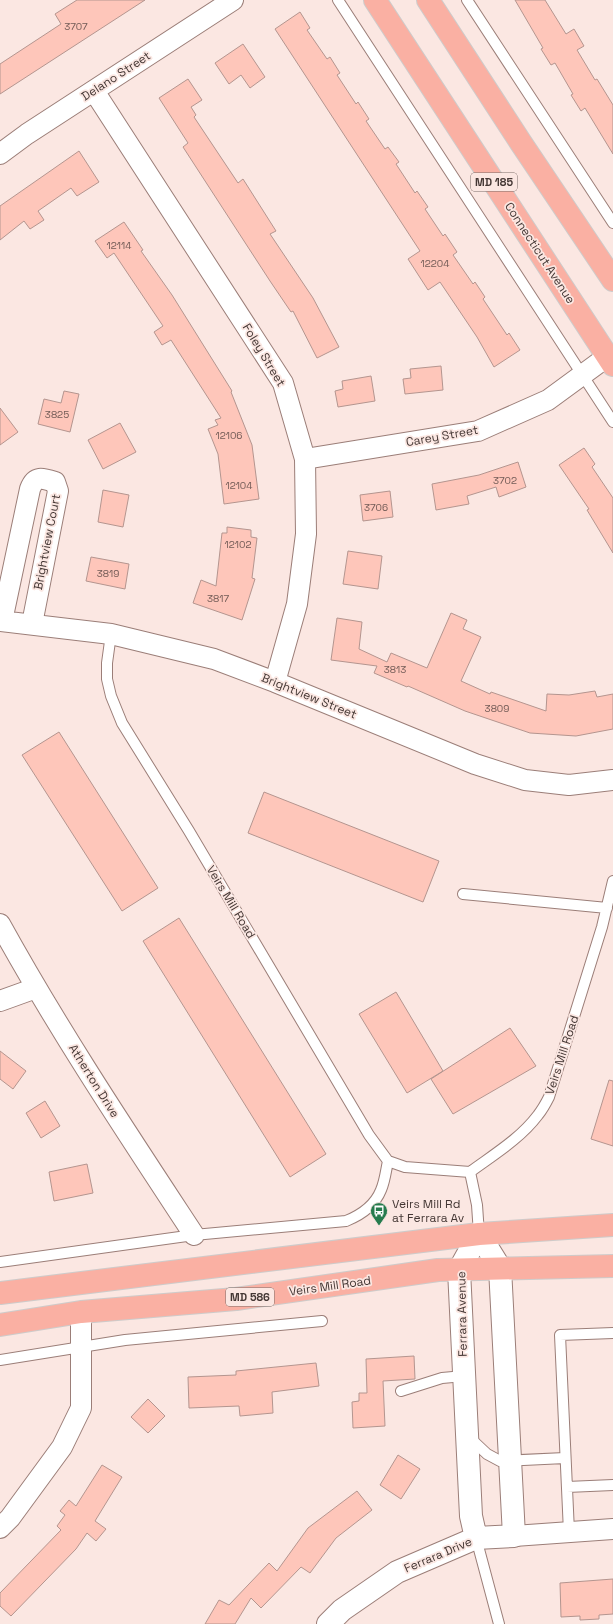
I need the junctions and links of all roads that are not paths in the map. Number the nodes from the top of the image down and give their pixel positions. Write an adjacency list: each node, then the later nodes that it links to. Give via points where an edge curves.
1 (233, 0): 6 (street, Delano Street)
2 (338, 0): 11 (lane)
3 (375, 0): 10 (main road, Connecticut Avenue / MD 185)
4 (428, 0): 9 (main road)
5 (467, 0): 8 (lane)
6 (94, 91): 7 (street, Delano Street); 13 (street, Foley Street, via 283,383)
7 (0, 154)
8 (613, 223)
9 (613, 280)
10 (610, 360): 11 (street, Carey Street)
11 (583, 374): 12 (lane); 13 (street, Carey Street, via 548,400 478,431)
12 (613, 422)
13 (305, 459): 17 (street, Foley Street, via 306,534 297,604)
14 (1, 621): 15 (street, Brightview Street); 15 (street, Brightview Court, via 30,489 36,479 44,478 55,482 58,491)
15 (32, 624): 16 (street, Brightview Street)
16 (111, 634): 17 (street, Brightview Street, via 214,659); 25 (lane, Veirs Mill Road, via 107,679 122,723 369,1135)
17 (275, 682): 18 (street, Brightview Street, via 475,764 525,780 569,785)
18 (613, 780)
19 (613, 881): 21 (lane, Veirs Mill Road)
20 (463, 894): 21 (lane)
21 (607, 908): 26 (lane, Veirs Mill Road, via 549,1096 538,1115 525,1129)
22 (0, 924): 23 (street, Atherton Drive)
23 (36, 988): 24 (street); 29 (street, Atherton Drive)
24 (0, 1002)
25 (388, 1162): 26 (lane, via 405,1167); 29 (lane, via 381,1190 375,1199 366,1210 346,1221)
26 (470, 1172): 28 (lane, via 477,1205)
27 (613, 1225): 28 (main road)
28 (479, 1234): 32 (street); 33 (street, Ferrara Avenue); 34 (main road)
29 (194, 1235): 30 (lane)
30 (0, 1262)
31 (613, 1266): 32 (main road, Veirs Mill Road / MD 586)
32 (500, 1268): 33 (main road, Veirs Mill Road / MD 586); 45 (street)
33 (459, 1270): 35 (main road, Veirs Mill Road / MD 586, via 438,1270 236,1299); 41 (street, Ferrara Avenue)
34 (0, 1293)
35 (81, 1312): 37 (main road, Veirs Mill Road / MD 586); 39 (street)
36 (322, 1321): 39 (lane, via 125,1340)
37 (0, 1325)
38 (613, 1333): 44 (lane, via 560,1335)
39 (80, 1348): 40 (lane); 48 (street, via 82,1408 62,1447)
40 (0, 1360)
41 (464, 1376): 42 (lane, via 442,1378); 43 (street, Ferrara Avenue)
42 (401, 1391)
43 (467, 1436): 45 (lane, via 487,1454 500,1461); 52 (street, Ferrara Avenue, via 471,1516)
44 (565, 1458): 45 (lane); 47 (lane)
45 (510, 1462): 51 (street)
46 (613, 1485): 47 (lane)
47 (567, 1487): 50 (lane)
48 (0, 1528)
49 (613, 1529): 50 (street, Ferrara Drive)
50 (569, 1532): 51 (street, Ferrara Drive)
51 (514, 1536): 52 (street, Ferrara Drive)
52 (476, 1538): 53 (street, Ferrara Drive, via 397,1572 342,1610); 54 (lane)
53 (328, 1624)
54 (499, 1624)

